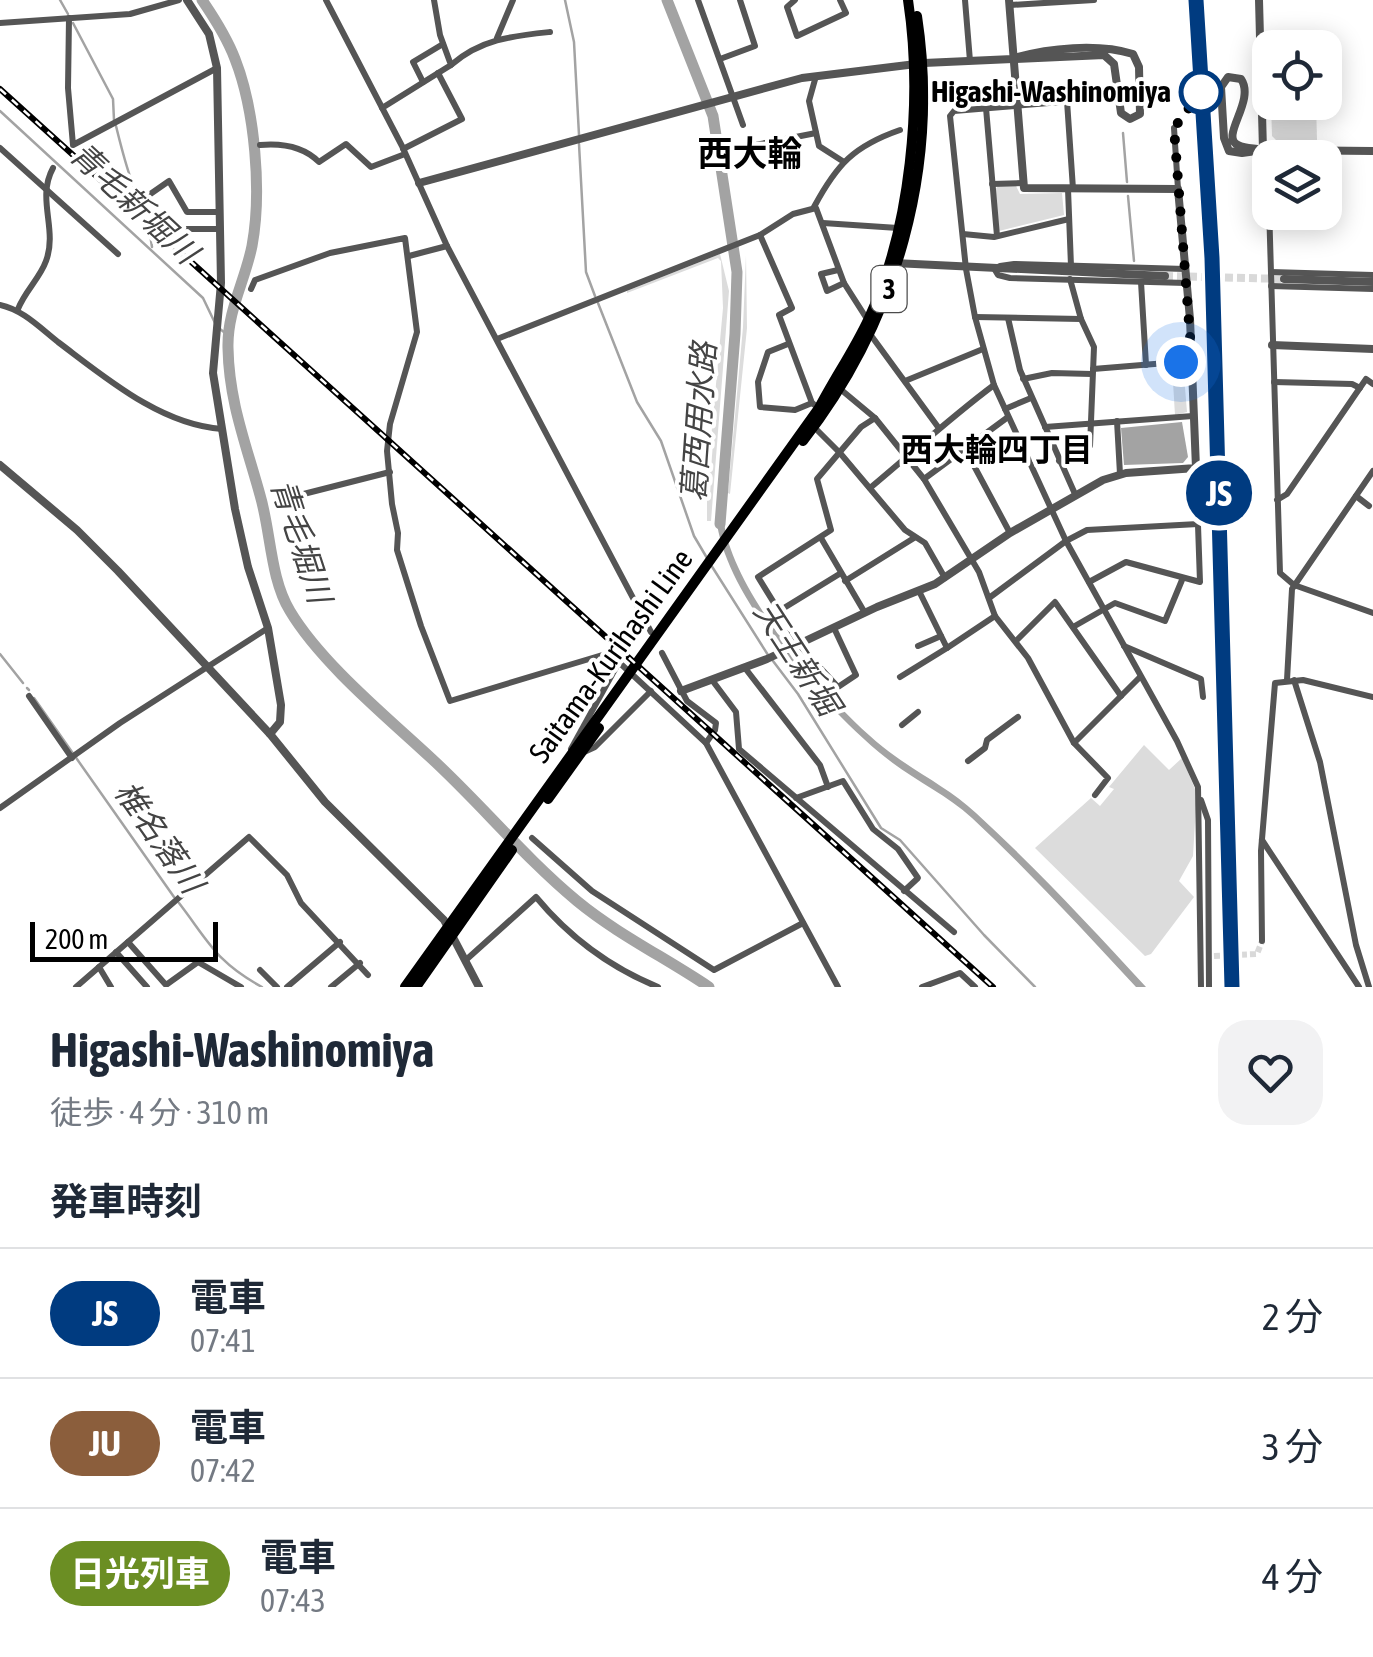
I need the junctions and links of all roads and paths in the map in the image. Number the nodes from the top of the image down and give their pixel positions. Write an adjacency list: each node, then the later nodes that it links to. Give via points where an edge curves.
1 (180, 0): 15 (street, via 130,14)
2 (187, 0): 25 (street, via 206,27)
3 (326, 0): 33 (street)
4 (434, 0): 19 (street)
5 (513, 0): 18 (street)
6 (698, 0): 21 (street)
7 (740, 0): 21 (street, via 755,46)
8 (795, 0): 9 (street, via 787,7 796,36 846,13)
9 (840, 0)
10 (911, 0): 23 (main road, Saitama-Kurihashi Line / 3)
11 (965, 0): 22 (street)
12 (1094, 0): 14 (street)
13 (1258, 0): 39 (street)
14 (1010, 3): 20 (street)
15 (69, 18): 16 (street); 25 (street, via 73,146)
16 (0, 23)
17 (550, 32): 18 (street)
18 (497, 38): 24 (street)
19 (443, 44): 24 (street); 28 (street, via 413,62)
20 (1014, 58): 20 (street, via 1105,49 1133,54 1140,114 1130,119 1121,113 1114,64 1106,56); 22 (street); 32 (street)
21 (720, 59): 29 (street)
22 (970, 61): 23 (street)
23 (919, 64): 27 (street); 59 (main road, Saitama-Kurihashi Line / 3); 68 (main road, Saitama-Kurihashi Line / 3, via 924,114 918,171)
24 (451, 65): 26 (street)
25 (217, 68): 56 (street)
26 (438, 74): 28 (street); 44 (street, via 462,119)
27 (816, 76): 29 (street); 38 (street, via 809,101)
28 (423, 82): 33 (street)
29 (734, 95): 35 (street); 50 (street)
30 (1109, 98): 31 (street)
31 (1067, 101): 32 (street); 53 (street)
32 (1018, 104): 34 (street); 49 (street)
33 (382, 108): 44 (street)
34 (986, 108): 51 (street); 62 (street, via 950,113)
35 (744, 125)
36 (1174, 128): 54 (street)
37 (900, 130): 47 (street, via 866,142)
38 (816, 133): 41 (street); 47 (street, via 819,146)
39 (1263, 140)
40 (260, 145): 44 (street, via 279,143 319,162 346,144 371,167)
41 (750, 146)
42 (0, 148): 52 (street)
43 (1263, 150): 43 (street, via 1242,154 1226,146 1221,86 1228,77 1246,86 1232,140)
44 (404, 151): 50 (street)
45 (1342, 151): 46 (street)
46 (1373, 151)
47 (844, 162): 55 (street)
48 (53, 168): 52 (street)
49 (1023, 183): 51 (street); 53 (street, via 1026,189)
50 (418, 184): 65 (street)
51 (992, 184): 64 (street)
52 (45, 188): 66 (street); 85 (street, via 48,258)
53 (1071, 189): 54 (street); 57 (street)
54 (1178, 189): 71 (street)
55 (814, 208): 58 (street); 63 (street)
56 (220, 212): 60 (street); 60 (street, via 187,212 169,182 146,197 168,229)
57 (1069, 219): 64 (street); 69 (street)
58 (823, 222): 59 (street); 72 (street)
59 (898, 228): 68 (main road, Saitama-Kurihashi Line / 3)
60 (220, 229): 116 (street, via 213,373)
61 (1268, 230): 74 (street)
62 (963, 234): 64 (street); 70 (street)
63 (760, 235): 91 (street); 92 (street, via 792,308 779,314)
64 (997, 236)
65 (448, 246): 67 (street); 91 (street)
66 (118, 254)
67 (409, 256): 83 (street, via 405,238 358,247 255,280); 124 (street, via 417,332 390,424)
68 (894, 263): 70 (street); 89 (main road, Saitama-Kurihashi Line / 3); 90 (main road, Saitama-Kurihashi Line / 3)
69 (1071, 266): 71 (street); 73 (street)
70 (966, 269): 73 (street); 86 (street)
71 (1185, 269): 80 (street)
72 (838, 270): 78 (street); 78 (street, via 821,274 827,291)
73 (995, 270): 75 (street); 76 (street, via 1010,278)
74 (1271, 272): 81 (street); 82 (street)
75 (1165, 276)
76 (1070, 279): 79 (street); 88 (street)
77 (1284, 280): 81 (street)
78 (844, 282): 89 (street)
79 (1141, 282): 80 (street); 97 (street)
80 (1186, 282): 96 (street)
81 (1373, 282): 82 (street)
82 (1271, 286): 93 (street)
83 (251, 289)
84 (0, 304): 85 (street)
85 (18, 309): 116 (street, via 147,404 195,427)
86 (975, 316): 87 (street); 94 (street)
87 (1008, 318): 88 (street); 99 (street)
88 (1081, 318): 98 (street, via 1094,347)
89 (868, 320): 107 (main road, Saitama-Kurihashi Line / 3)
90 (870, 334): 100 (street); 104 (main road, Saitama-Kurihashi Line / 3)
91 (497, 339): 157 (street)
92 (788, 344): 107 (street); 107 (street, via 768,352 758,382 760,407)
93 (1272, 345): 95 (street); 101 (street)
94 (983, 349): 100 (street); 102 (street)
95 (1373, 349)
96 (1192, 362): 97 (street); 109 (street)
97 (1146, 365): 98 (street)
98 (1093, 371): 99 (street); 112 (street)
99 (1023, 379): 106 (street)
100 (905, 381): 115 (street)
101 (1274, 382): 105 (street); 130 (street)
102 (994, 384): 108 (street); 115 (street)
103 (1373, 384): 105 (street, via 1366,379)
104 (838, 388): 110 (street); 114 (main road, Saitama-Kurihashi Line / 3)
105 (1360, 388): 130 (street)
106 (1031, 398): 108 (street); 113 (street)
107 (815, 405): 135 (main road, Saitama-Kurihashi Line / 3)
108 (1006, 413): 117 (street); 133 (street)
109 (1194, 416): 111 (street); 122 (street)
110 (874, 418): 118 (street); 119 (street)
111 (1117, 422): 112 (street); 125 (street)
112 (1089, 423): 113 (street); 120 (street, via 1089,449)
113 (1045, 426): 120 (street)
114 (814, 427): 118 (street); 135 (main road, Saitama-Kurihashi Line / 3)
115 (938, 427): 119 (street)
116 (222, 429): 155 (street, via 248,567)
117 (965, 448): 126 (street); 136 (street)
118 (840, 452): 127 (street); 137 (street, via 817,478 831,530)
119 (909, 457): 126 (street); 127 (street)
120 (1059, 461): 128 (street)
121 (0, 465): 166 (street, via 98,551)
122 (1196, 468): 125 (street); 134 (street)
123 (1373, 471): 129 (street)
124 (390, 472): 131 (street); 165 (street, via 397,550 450,701 609,653)
125 (1120, 474): 128 (street)
126 (924, 478): 140 (street)
127 (870, 488): 138 (street)
128 (1075, 494): 133 (street)
129 (1356, 496): 132 (street); 146 (street)
130 (1277, 500): 146 (street, via 1280,573)
131 (276, 501)
132 (1369, 506)
133 (1050, 509): 136 (street); 139 (street)
134 (1198, 524): 139 (street, via 1086,530); 143 (street, via 1200,582)
135 (734, 533): 184 (main road, Saitama-Kurihashi Line / 3)
136 (1010, 533): 140 (street)
137 (821, 538): 141 (street); 150 (street, via 758,578)
138 (914, 538): 142 (street, via 925,543); 144 (street)
139 (1066, 541): 145 (street); 148 (street)
140 (972, 558): 142 (street); 148 (street)
141 (840, 573): 144 (street); 150 (street)
142 (944, 578): 147 (street)
143 (1182, 580): 145 (street, via 1126,562); 149 (street, via 1165,621 1119,603)
144 (845, 581): 151 (street)
145 (1089, 582): 149 (street)
146 (1294, 585): 152 (street); 171 (street)
147 (918, 591): 151 (street); 158 (street)
148 (990, 598): 153 (street)
149 (1104, 609): 154 (street); 162 (street)
150 (779, 610): 160 (street)
151 (864, 613): 156 (street)
152 (1373, 613)
153 (996, 616): 159 (street); 163 (street)
154 (1073, 626): 159 (street, via 1055,602); 175 (street)
155 (268, 628): 166 (street); 181 (street, via 282,713)
156 (834, 628): 160 (street); 160 (street, via 856,675 840,687)
157 (651, 632)
158 (941, 636): 161 (street); 163 (street)
159 (1016, 641): 183 (street)
160 (799, 644): 167 (street)
161 (918, 646)
162 (1123, 646): 168 (street); 176 (street, via 1201,679)
163 (947, 648): 169 (street)
164 (662, 653): 173 (street)
165 (619, 662): 172 (street); 184 (street, via 574,742)
166 (207, 667): 181 (street); 185 (street)
167 (745, 668): 170 (street); 187 (street, via 820,765)
168 (1140, 676): 175 (street); 189 (street)
169 (900, 678)
170 (712, 680): 173 (street); 190 (street, via 736,712 739,748)
171 (1290, 680): 177 (street); 193 (street, via 1273,687); 230 (street, via 1320,762)
172 (651, 691): 182 (street); 184 (street, via 594,747)
173 (682, 692): 182 (street, via 716,723)
174 (28, 696): 185 (street)
175 (1121, 696): 183 (street)
176 (1203, 697)
177 (1373, 697)
178 (918, 712): 180 (street)
179 (1018, 716): 186 (street)
180 (902, 724)
181 (270, 734): 200 (street)
182 (706, 743): 199 (street)
183 (1074, 743): 188 (street, via 1108,778)
184 (576, 754): 192 (main road, Saitama-Kurihashi Line / 3)
185 (72, 758): 191 (street)
186 (968, 761)
187 (828, 786): 190 (street); 198 (street, via 843,781 873,829 898,849 918,878)
188 (1095, 795)
189 (1200, 797): 194 (street); 197 (street, via 1208,820)
190 (796, 798): 198 (street)
191 (0, 808)
192 (525, 833): 199 (street, via 592,892 714,970); 200 (main road, Saitama-Kurihashi Line / 3)
193 (1262, 840): 195 (street); 196 (street)
194 (1200, 844): 197 (street); 227 (street)
195 (1274, 856): 196 (street); 229 (street)
196 (1261, 860): 202 (street)
197 (1206, 861): 228 (street)
198 (904, 891): 201 (street)
199 (804, 923): 224 (street)
200 (451, 930): 206 (street); 220 (main road, Saitama-Kurihashi Line / 3); 221 (main road, Saitama-Kurihashi Line / 3)
201 (954, 932)
202 (1262, 941)
203 (128, 942): 204 (street, via 248,836); 205 (street); 216 (street, via 166,984 198,962)
204 (340, 942): 207 (street); 218 (street)
205 (116, 952): 208 (street); 215 (street)
206 (466, 958): 222 (street); 223 (street, via 536,897 598,955)
207 (360, 963): 210 (street); 219 (street)
208 (99, 967): 211 (street); 214 (street)
209 (260, 970): 217 (street)
210 (368, 974)
211 (85, 979): 212 (street); 213 (street)
212 (76, 987)
213 (90, 987)
214 (111, 987)
215 (146, 987)
216 (241, 987)
217 (277, 987)
218 (287, 987)
219 (331, 987)
220 (405, 987)
221 (416, 987)
222 (479, 987)
223 (658, 987)
224 (838, 987)
225 (922, 987): 226 (street, via 960,973)
226 (975, 987)
227 (1201, 987)
228 (1209, 987)
229 (1359, 987)
230 (1369, 987)

